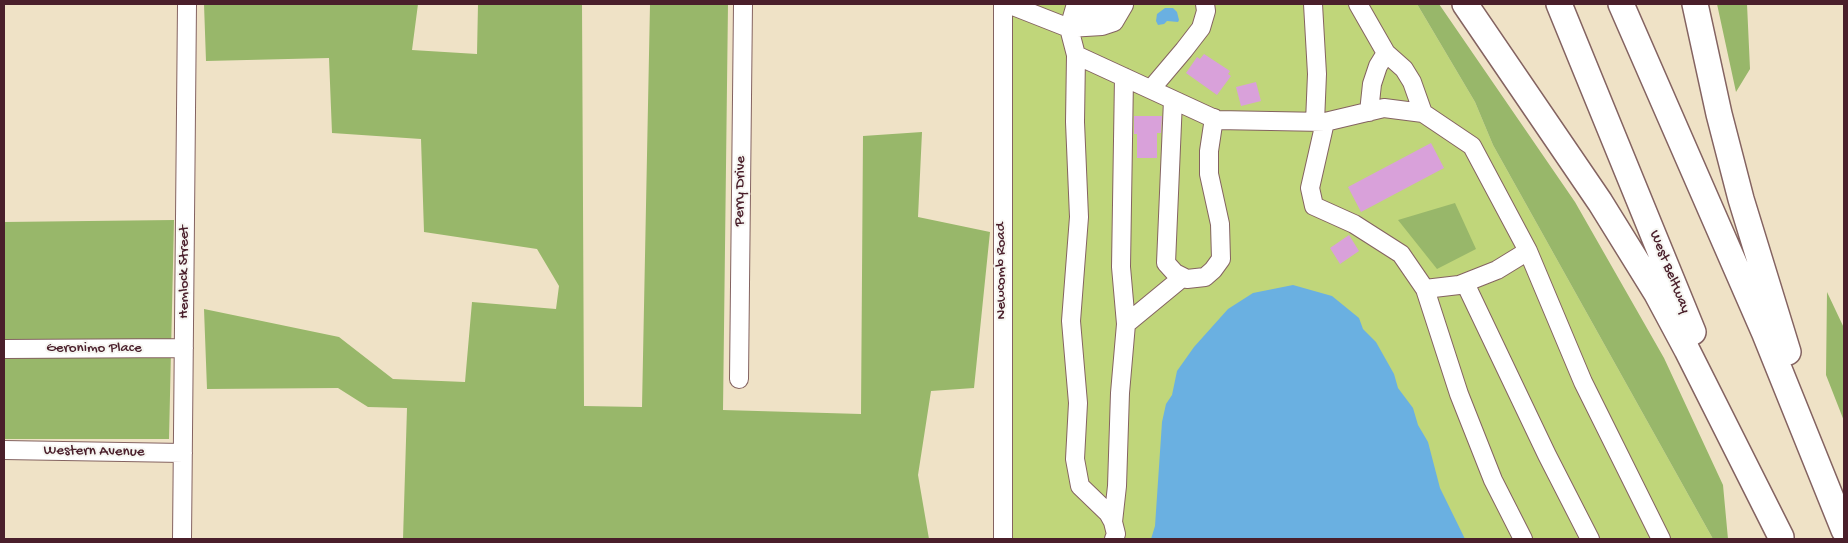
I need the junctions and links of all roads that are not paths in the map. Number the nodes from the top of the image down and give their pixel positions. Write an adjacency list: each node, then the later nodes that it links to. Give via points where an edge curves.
1 (187, 4): 28 (street, Hemlock Street)
2 (743, 4): 30 (street, Perry Drive)
3 (1004, 4): 38 (street, Newcomb Road)
4 (1008, 4): 13 (street)
5 (1206, 4): 17 (street, via 1201,28)
6 (1313, 4): 22 (street)
7 (1358, 4): 14 (street)
8 (1464, 4): 36 (highway, via 1600,202 1657,294)
9 (1559, 4): 36 (highway, West Beltway)
10 (1621, 4): 33 (highway, via 1765,334)
11 (1695, 4): 33 (highway, via 1741,200)
12 (1124, 5): 13 (street, via 1114,22 1102,26)
13 (1073, 15): 15 (street)
14 (1386, 53): 19 (street, via 1372,84); 20 (street, via 1404,69)
15 (1076, 55): 16 (street); 35 (street, via 1079,218 1070,321 1078,403 1075,459 1080,486 1108,513)
16 (1124, 77): 17 (street); 27 (street, via 1120,267)
17 (1150, 90): 18 (street)
18 (1173, 100): 21 (street); 24 (street, via 1166,263 1175,274)
19 (1369, 112): 20 (street, via 1384,108); 22 (street)
20 (1423, 112): 23 (street, via 1472,146)
21 (1214, 118): 22 (street); 24 (street, via 1209,174 1220,224 1221,259 1205,277)
22 (1320, 122): 26 (street, via 1310,188 1314,206 1354,224 1401,254)
23 (1528, 251): 25 (street, via 1497,270); 41 (street, via 1582,382)
24 (1183, 277): 27 (street)
25 (1465, 283): 26 (street); 40 (street)
26 (1426, 289): 39 (street, via 1489,472)
27 (1126, 324): 35 (street)
28 (184, 348): 29 (street, Geronimo Place); 32 (street, Hemlock Street)
29 (4, 349)
30 (739, 379)
31 (4, 450): 32 (street, Western Avenue)
32 (184, 453): 37 (street, Hemlock Street)
33 (1829, 494): 34 (highway)
34 (1844, 530)
35 (1114, 531)
36 (1781, 538)
37 (182, 539)
38 (1003, 539)
39 (1523, 539)
40 (1590, 539)
41 (1661, 539)

